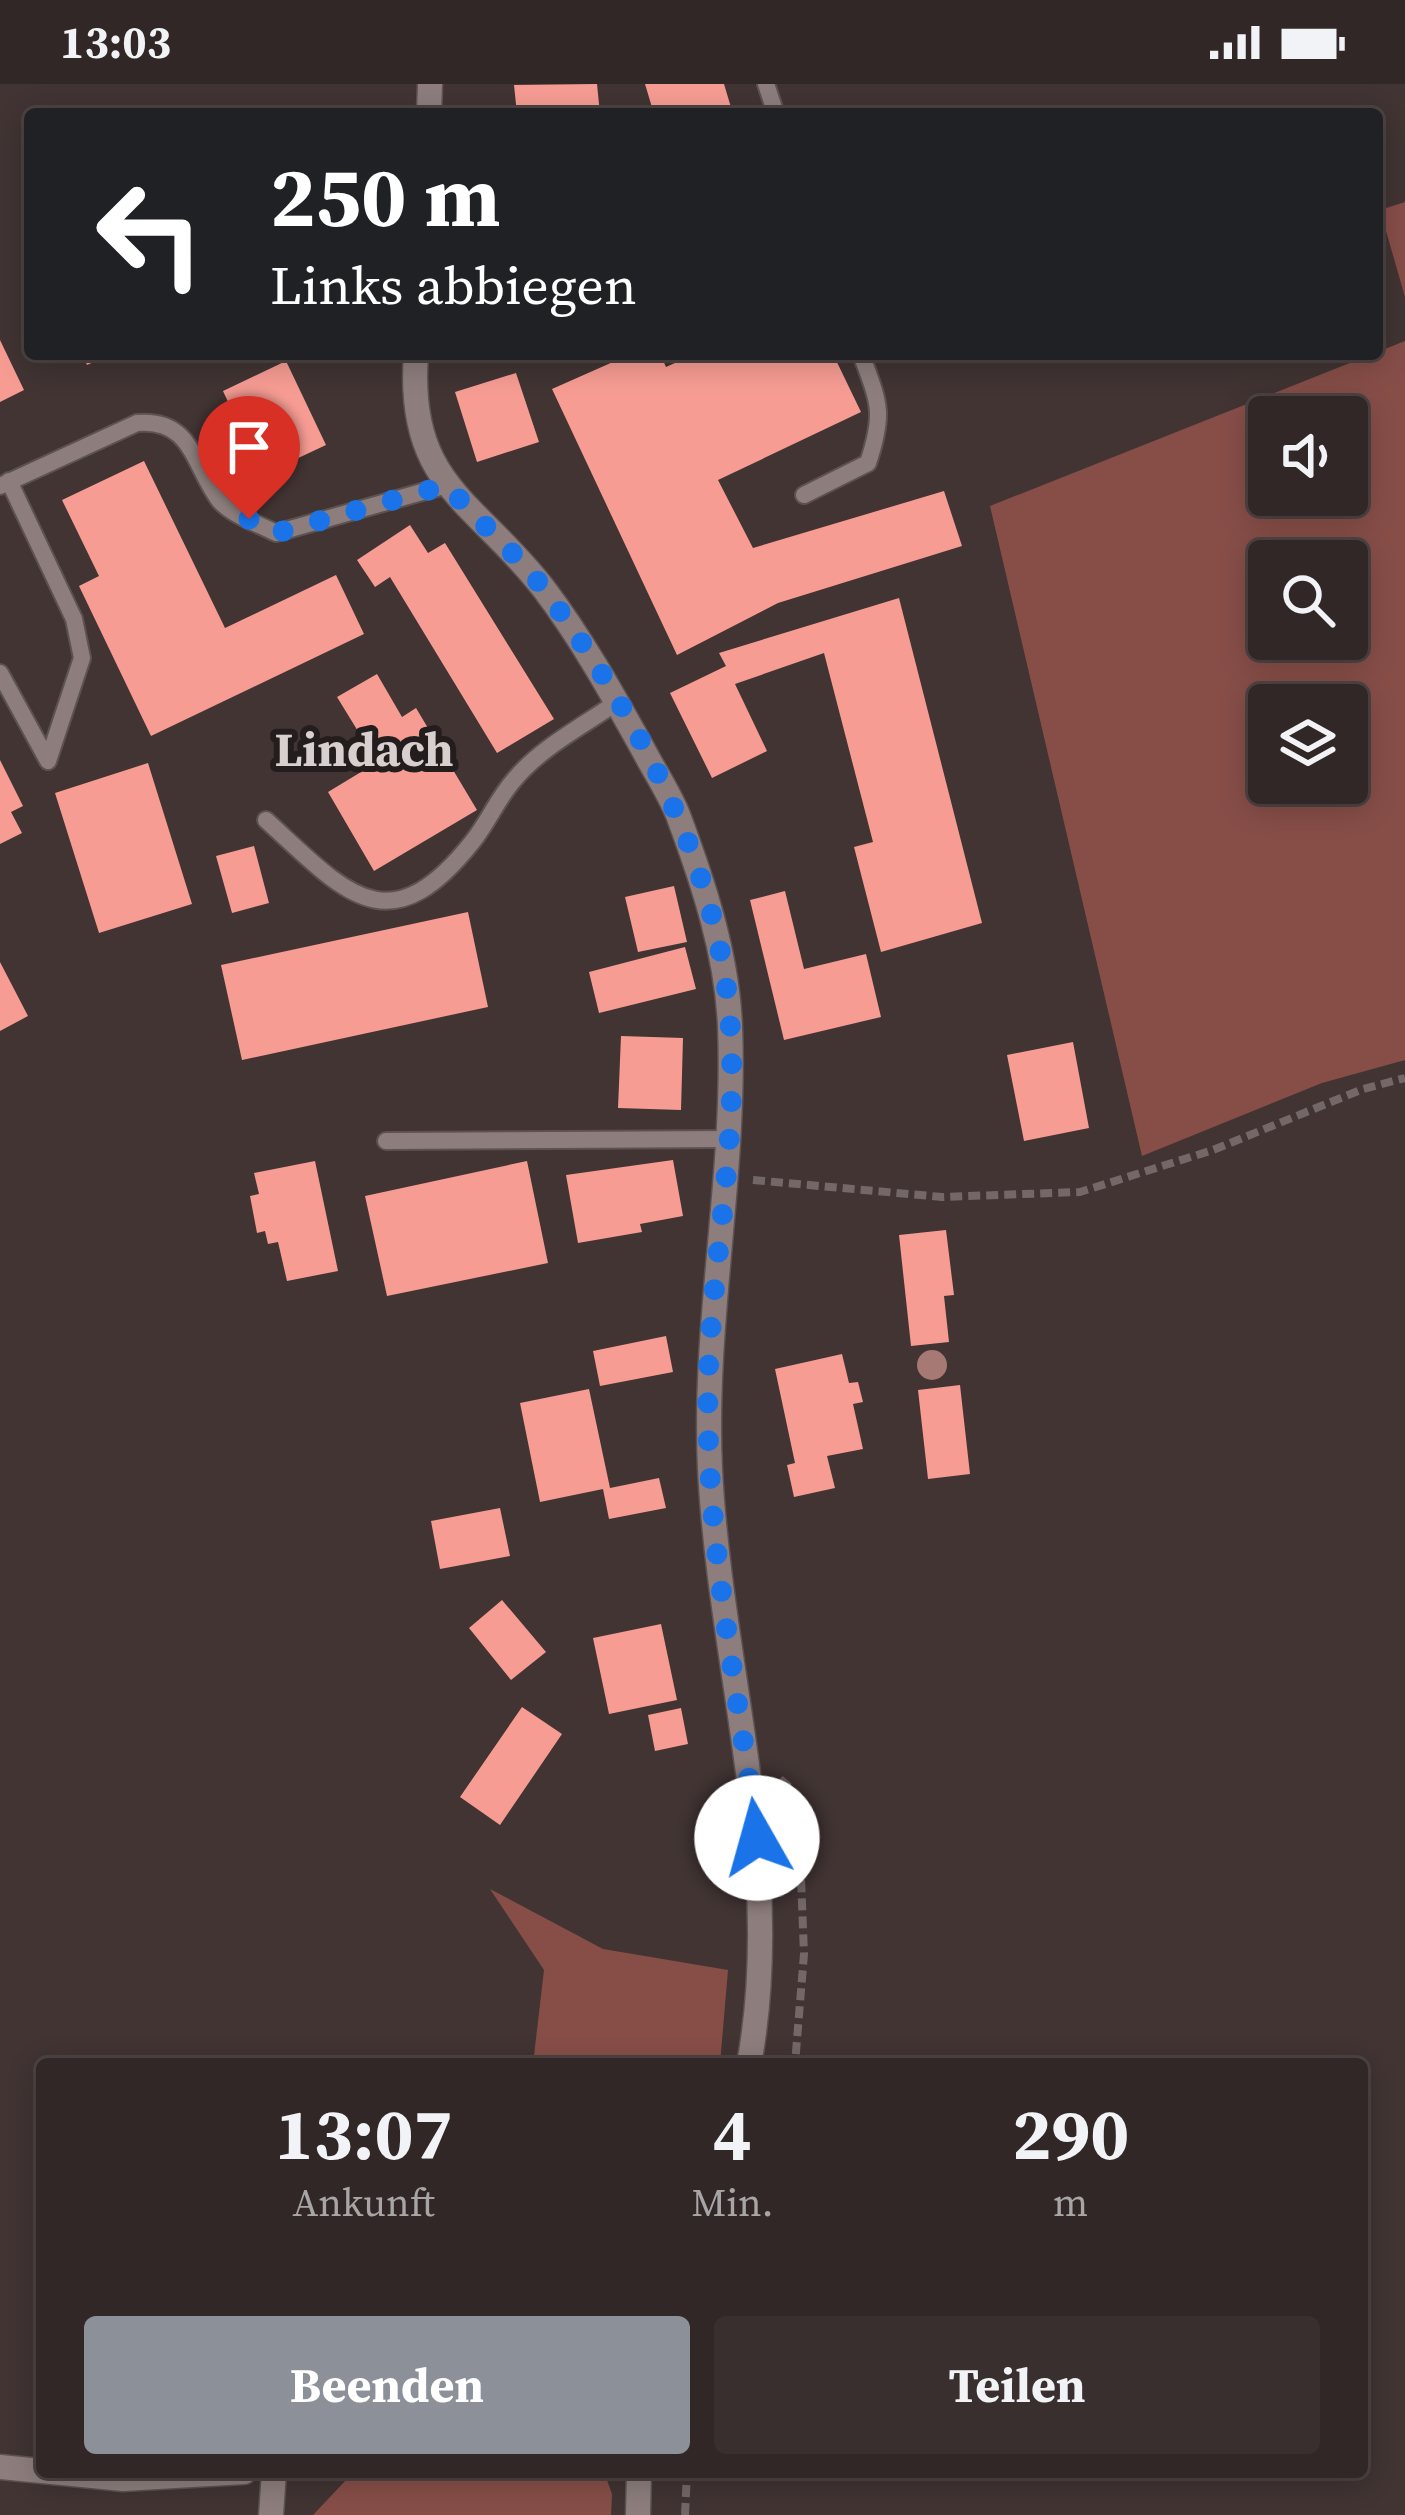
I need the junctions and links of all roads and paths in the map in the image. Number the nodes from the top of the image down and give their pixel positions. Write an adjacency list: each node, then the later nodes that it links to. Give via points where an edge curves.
1 (416, 360): 4 (street, via 415,413)
2 (863, 360): 5 (lane, via 880,425 868,464)
3 (4, 484): 4 (lane, via 154,422 180,432 222,504 276,533); 6 (lane, via 74,619 82,658 48,761)
4 (447, 485): 7 (street, via 545,590)
5 (804, 495)
6 (0, 673)
7 (617, 702): 8 (lane, via 524,768 448,869 394,902 340,886); 10 (street, via 676,810 707,902 730,1023)
8 (266, 820)
9 (1405, 1078): 12 (path, via 1080,1192 942,1197)
10 (730, 1139): 11 (lane); 12 (street)
11 (386, 1141)
12 (728, 1177): 13 (street, via 708,1383 710,1470)
13 (748, 1764): 14 (street, via 760,1892); 15 (path, via 793,1790 804,1954)
14 (749, 2058)
15 (795, 2058)
16 (0, 2467): 17 (street)
17 (36, 2471)
18 (104, 2478): 19 (street)
19 (153, 2478)
20 (274, 2478): 23 (street)
21 (639, 2478): 24 (street)
22 (687, 2478): 25 (path)
23 (271, 2515)
24 (638, 2515)
25 (685, 2515)

